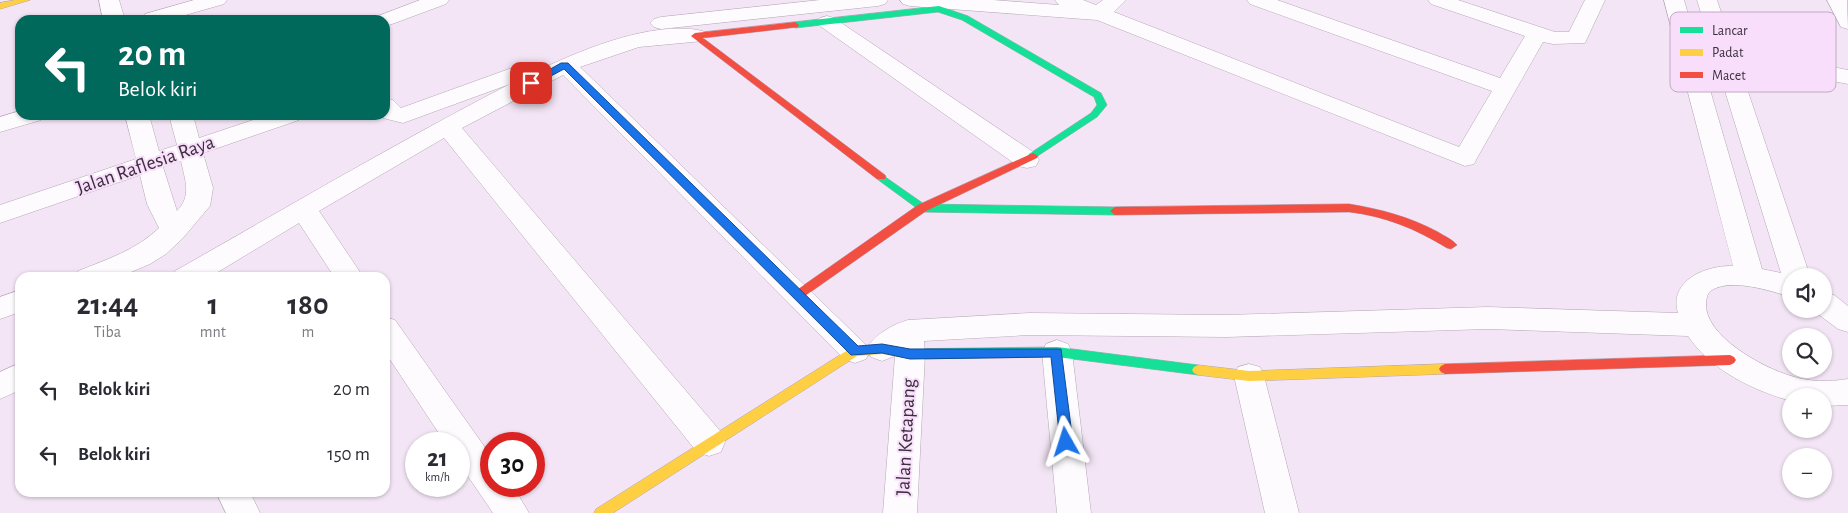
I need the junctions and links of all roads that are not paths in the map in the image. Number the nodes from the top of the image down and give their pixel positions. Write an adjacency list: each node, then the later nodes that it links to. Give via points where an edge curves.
1 (26, 0): 13 (street)
2 (109, 0): 16 (street)
3 (217, 0): 14 (street)
4 (440, 0): 17 (street)
5 (878, 0): 26 (street, via 660,23 625,31 562,58 403,116)
6 (910, 0): 15 (street)
7 (1065, 0): 15 (street)
8 (1116, 0): 15 (street)
9 (1257, 0): 23 (street)
10 (1438, 0): 20 (street)
11 (1595, 0): 20 (street, via 1578,38 1560,39)
12 (1837, 0): 19 (street)
13 (0, 6)
14 (150, 12)
15 (1098, 14): 23 (street, via 1465,158)
16 (113, 15)
17 (390, 18)
18 (827, 22): 21 (street); 34 (street); 34 (street, via 927,9 948,11 1098,95 1102,105 1094,115)
19 (1848, 24)
20 (1537, 33): 23 (street)
21 (695, 36): 22 (street, via 659,38 620,46); 36 (street)
22 (565, 65): 32 (street); 47 (street)
23 (1505, 88)
24 (1699, 92): 45 (street)
25 (1735, 92): 41 (street)
26 (390, 112)
27 (16, 120): 31 (street)
28 (138, 120): 35 (street)
29 (182, 120): 33 (street)
30 (275, 120): 33 (street, Jalan Raflesia Raya)
31 (0, 125)
32 (447, 126): 37 (street); 61 (street)
33 (191, 149): 35 (street, Jalan Raflesia Raya); 39 (street, via 200,188 197,206)
34 (1026, 160): 36 (street)
35 (149, 163): 38 (street, Jalan Raflesia Raya); 39 (street, via 160,204)
36 (922, 208): 40 (street, via 1379,210 1422,226); 47 (street)
37 (304, 210): 43 (street); 44 (street)
38 (0, 214)
39 (174, 231): 42 (street, via 140,257)
40 (1451, 245)
41 (1793, 268)
42 (103, 272)
43 (196, 272)
44 (346, 272)
45 (1750, 276): 46 (street); 52 (street, via 1712,278 1699,286 1692,296 1692,310)
46 (1782, 285)
47 (798, 296): 54 (street)
48 (15, 303): 49 (street)
49 (0, 308)
50 (1832, 309): 51 (street)
51 (1848, 321)
52 (1698, 326): 54 (street, via 1488,318 1227,326 1029,324); 56 (street)
53 (390, 335): 62 (street)
54 (889, 346): 55 (street); 61 (street); 68 (street, Jalan Ketapang)
55 (1057, 352): 57 (street); 69 (street)
56 (1730, 360): 57 (street); 60 (street, via 1762,378 1798,391 1830,395)
57 (1249, 376): 70 (street)
58 (15, 378): 59 (street)
59 (0, 387)
60 (1848, 392)
61 (710, 442): 67 (street)
62 (480, 467)
63 (235, 497): 65 (street)
64 (501, 497): 66 (street)
65 (243, 513)
66 (512, 513)
67 (601, 513)
68 (900, 513)
69 (1074, 513)
70 (1282, 513)

